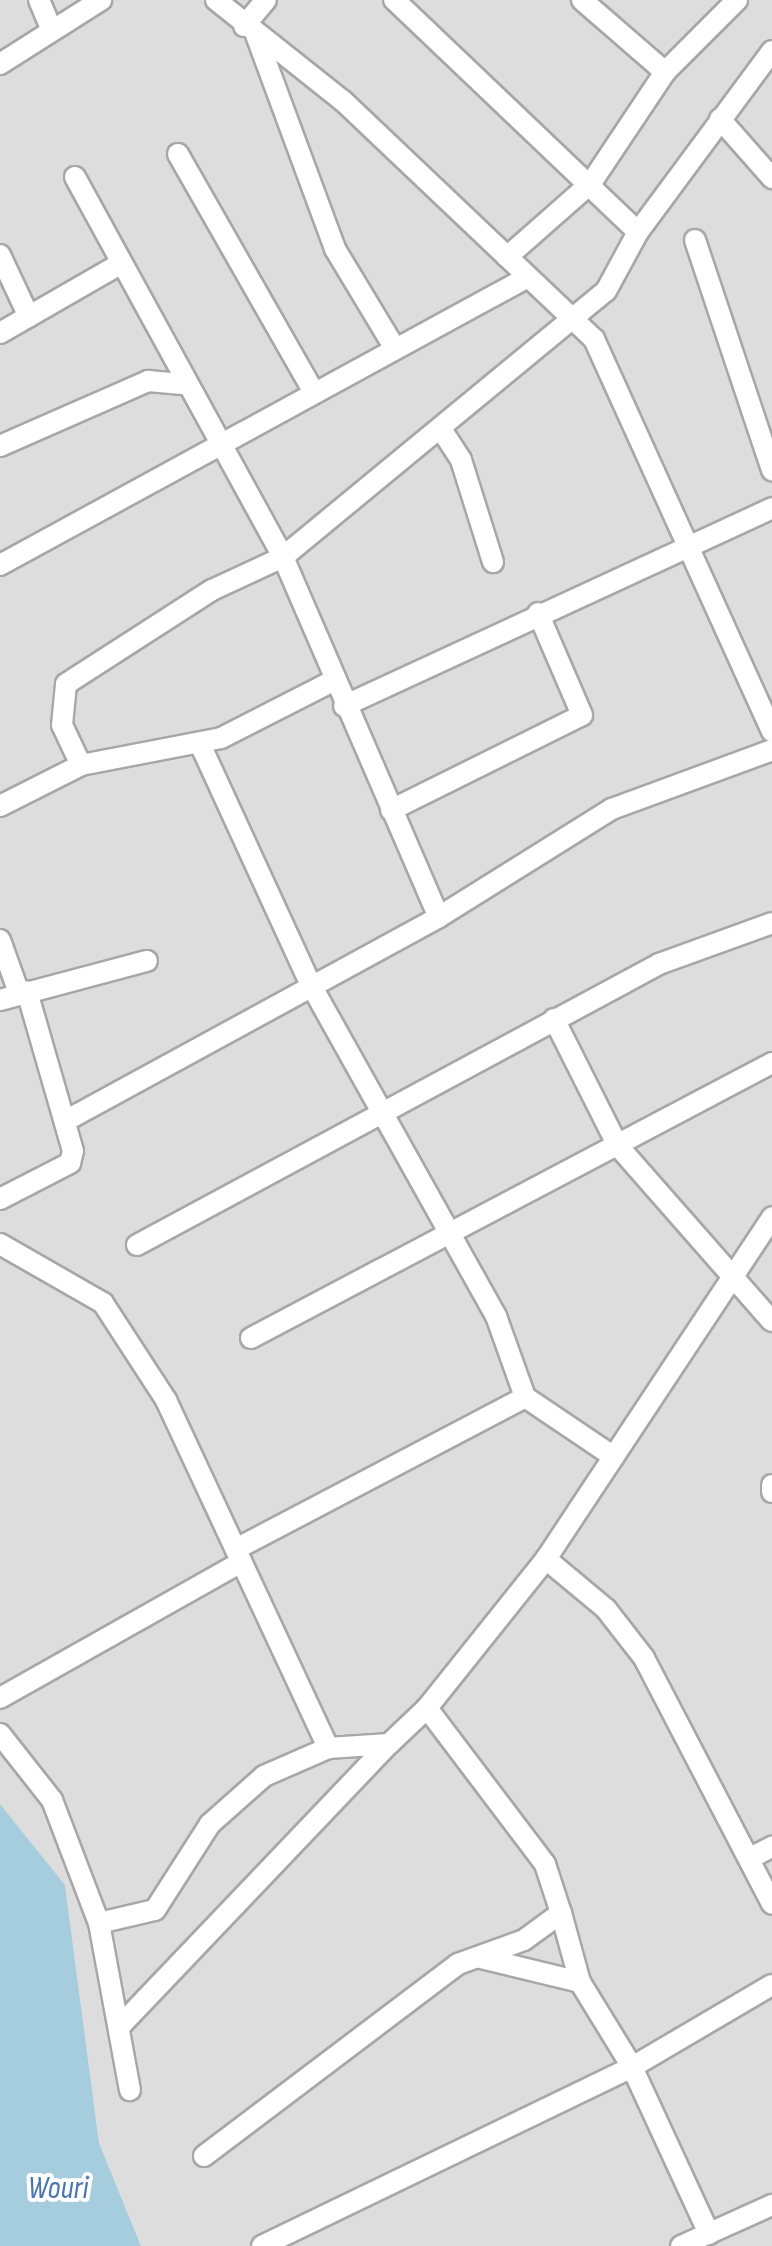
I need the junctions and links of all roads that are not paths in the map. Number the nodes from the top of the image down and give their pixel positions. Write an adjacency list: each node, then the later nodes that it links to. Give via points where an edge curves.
1 (39, 0): 8 (street)
2 (102, 0): 8 (street)
3 (216, 0): 9 (street)
4 (266, 0): 9 (street)
5 (394, 0): 17 (street)
6 (582, 0): 12 (street)
7 (738, 0): 12 (street)
8 (52, 30): 11 (street)
9 (250, 30): 21 (street, via 344,101); 27 (street, via 335,249)
10 (772, 51): 13 (street)
11 (0, 64)
12 (665, 72): 17 (street)
13 (720, 118): 15 (street); 18 (street)
14 (178, 154): 29 (street)
15 (770, 172)
16 (76, 177): 22 (street)
17 (591, 183): 18 (street); 21 (street)
18 (638, 232): 25 (street, via 613,282)
19 (695, 240): 33 (street)
20 (0, 255): 24 (street)
21 (507, 257): 23 (street)
22 (120, 264): 24 (street); 28 (street)
23 (528, 277): 25 (street); 27 (street)
24 (29, 317): 26 (street)
25 (575, 317): 30 (street); 35 (street, via 604,354)
26 (0, 333)
27 (394, 345): 29 (street)
28 (182, 384): 31 (street); 32 (street, via 148,382)
29 (313, 391): 31 (street)
30 (442, 428): 36 (street); 37 (street, via 461,460)
31 (220, 443): 36 (street); 38 (street)
32 (0, 446)
33 (772, 470)
34 (772, 508): 35 (street)
35 (687, 542): 39 (street); 42 (street)
36 (282, 557): 40 (street); 45 (street, via 212,590 66,684 62,725)
37 (492, 562)
38 (0, 565)
39 (538, 613): 41 (street); 47 (street, via 582,715)
40 (333, 681): 41 (street); 43 (street)
41 (344, 706): 47 (street)
42 (772, 731)
43 (200, 744): 45 (street); 52 (street)
44 (772, 750): 48 (street, via 612,810)
45 (81, 765): 46 (street)
46 (0, 806)
47 (391, 810): 48 (street)
48 (439, 917): 52 (street)
49 (772, 923): 54 (street, via 659,964)
50 (0, 940): 53 (street)
51 (147, 961): 53 (street)
52 (311, 985): 56 (street); 57 (street)
53 (15, 995): 57 (street)
54 (554, 1019): 56 (street); 58 (street)
55 (772, 1063): 58 (street)
56 (382, 1110): 61 (street); 63 (street)
57 (67, 1120): 59 (street, via 70,1163)
58 (618, 1146): 61 (street); 64 (street)
59 (0, 1199)
60 (772, 1216): 64 (street)
61 (448, 1229): 66 (street); 67 (street, via 496,1316)
62 (0, 1244): 69 (street, via 103,1303 166,1400)
63 (137, 1245)
64 (730, 1281): 65 (street); 68 (street)
65 (772, 1321)
66 (252, 1338)
67 (525, 1398): 68 (street); 69 (street)
68 (614, 1457): 70 (street)
69 (238, 1556): 71 (street); 75 (street)
70 (546, 1559): 72 (street); 77 (street, via 606,1608 644,1658)
71 (0, 1698)
72 (427, 1708): 74 (street); 79 (street, via 546,1864)
73 (0, 1734): 80 (street, via 52,1800)
74 (389, 1744): 75 (street); 84 (street)
75 (328, 1748): 80 (street, via 230,1801 152,1912)
76 (772, 1847): 77 (street)
77 (750, 1858): 78 (street)
78 (772, 1904)
79 (562, 1913): 81 (street); 82 (street)
80 (99, 1922): 84 (street)
81 (475, 1957): 82 (street); 87 (street)
82 (580, 1982): 85 (street)
83 (772, 1985): 85 (street)
84 (121, 2025): 86 (street)
85 (632, 2067): 89 (street); 90 (street)
86 (130, 2090)
87 (204, 2156)
88 (772, 2205): 89 (street)
89 (708, 2234): 91 (street)
90 (262, 2246)
91 (682, 2246)

